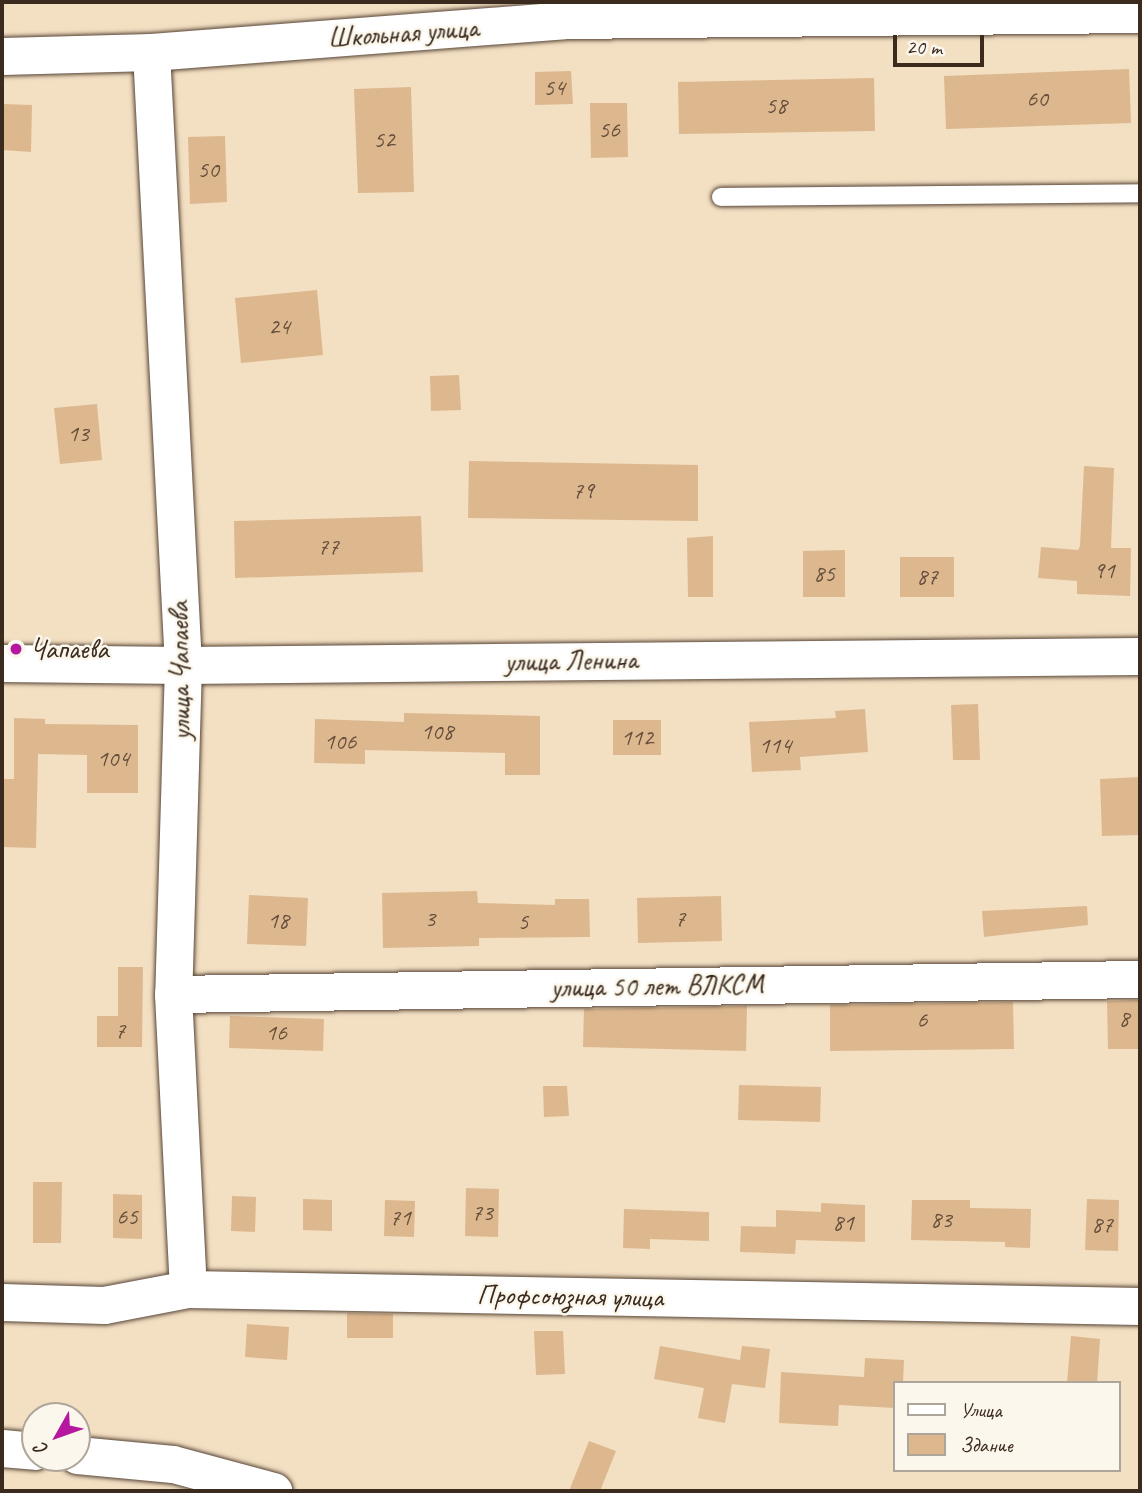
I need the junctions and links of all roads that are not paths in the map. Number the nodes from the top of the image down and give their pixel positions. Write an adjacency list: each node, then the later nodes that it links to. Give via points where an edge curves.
1 (573, 11): 2 (street, Школьная улица); 3 (street, Школьная улица)
2 (1140, 14)
3 (441, 16): 4 (street, Школьная улица)
4 (151, 52): 5 (street, Школьная улица); 10 (street, улица Чапаева)
5 (2, 56)
6 (1140, 193): 7 (lane)
7 (720, 197)
8 (1140, 656): 10 (street, улица Ленина)
9 (2, 663): 10 (street, улица Ленина)
10 (183, 665): 12 (street, улица Чапаева)
11 (1140, 979): 12 (street, улица 50 лет ВЛКСМ)
12 (173, 994): 13 (street, улица Чапаева)
13 (187, 1289): 14 (street, Профсоюзная улица, via 104,1305); 15 (street, Профсоюзная улица)
14 (2, 1302)
15 (1140, 1306)
16 (2, 1448): 17 (street)
17 (21, 1450)
18 (91, 1458): 19 (street)
19 (173, 1478): 20 (street)
20 (273, 1491)

